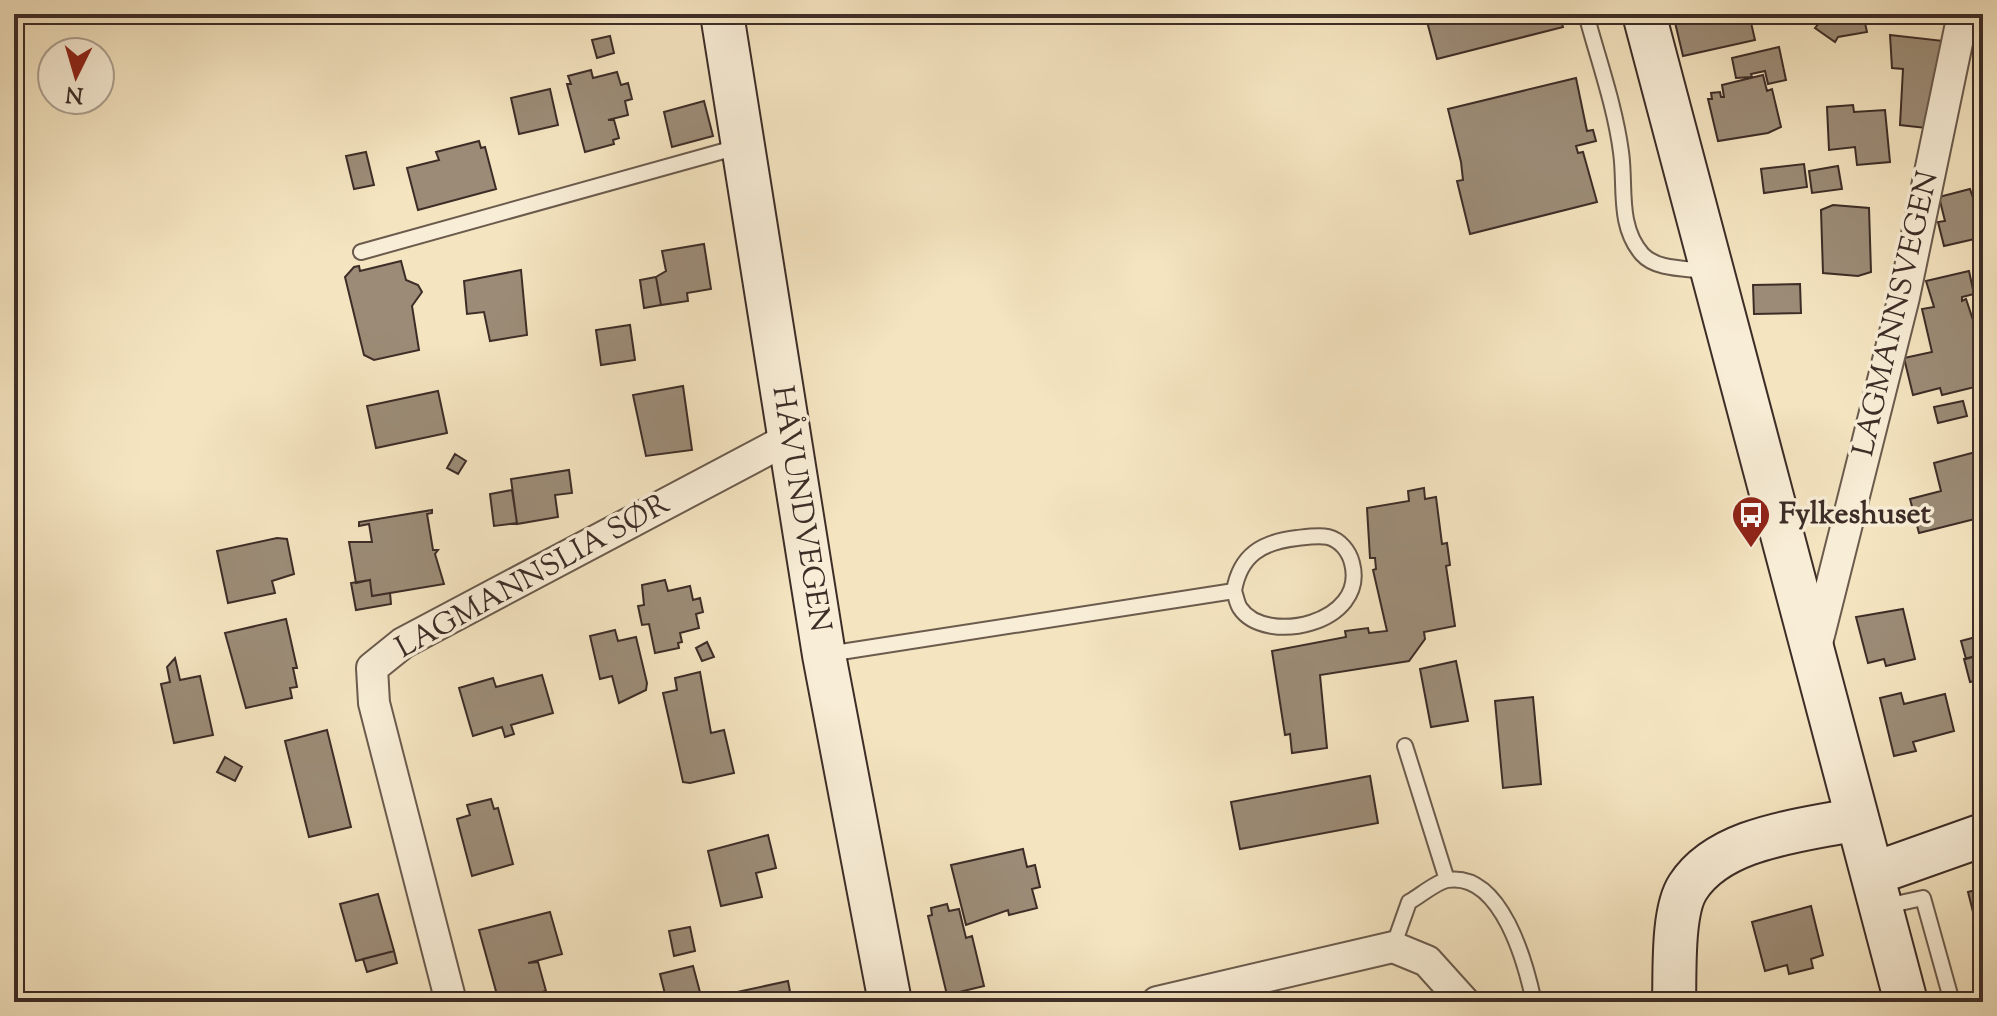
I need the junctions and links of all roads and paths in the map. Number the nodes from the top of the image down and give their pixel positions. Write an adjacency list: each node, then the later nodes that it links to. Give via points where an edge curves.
1 (722, 14): 5 (street, HÅVUNDVEGEN)
2 (1586, 14): 7 (lane, via 1621,152 1623,214 1632,237 1656,264)
3 (1644, 14): 7 (street)
4 (1963, 14): 11 (street, LAGMANNSVEGEN, via 1904,297)
5 (742, 146): 6 (lane); 8 (street, HÅVUNDVEGEN)
6 (361, 252)
7 (1710, 272): 11 (street)
8 (788, 439): 10 (street, HÅVUNDVEGEN); 18 (street, LAGMANNSLIA SØR, via 403,643 372,668 374,703)
9 (1234, 591): 9 (lane, via 1241,564 1251,552 1283,540 1328,537 1351,557 1355,574 1344,604 1311,624 1281,627 1250,618 1239,608); 10 (lane)
10 (824, 655): 19 (street, HÅVUNDVEGEN)
11 (1813, 659): 13 (street)
12 (1405, 746): 15 (lane)
13 (1856, 819): 16 (street); 23 (street, via 1737,849 1701,872 1687,887 1681,905)
14 (1983, 835): 16 (street)
15 (1447, 880): 17 (lane, via 1409,902); 22 (lane, via 1473,884 1504,914 1523,951)
16 (1877, 890): 24 (street); 25 (lane, via 1923,898)
17 (1393, 947): 20 (street); 21 (street, via 1427,961)
18 (451, 1002)
19 (890, 1002)
20 (1157, 1002)
21 (1464, 1002)
22 (1534, 1002)
23 (1674, 1002)
24 (1906, 1002)
25 (1952, 1002)

